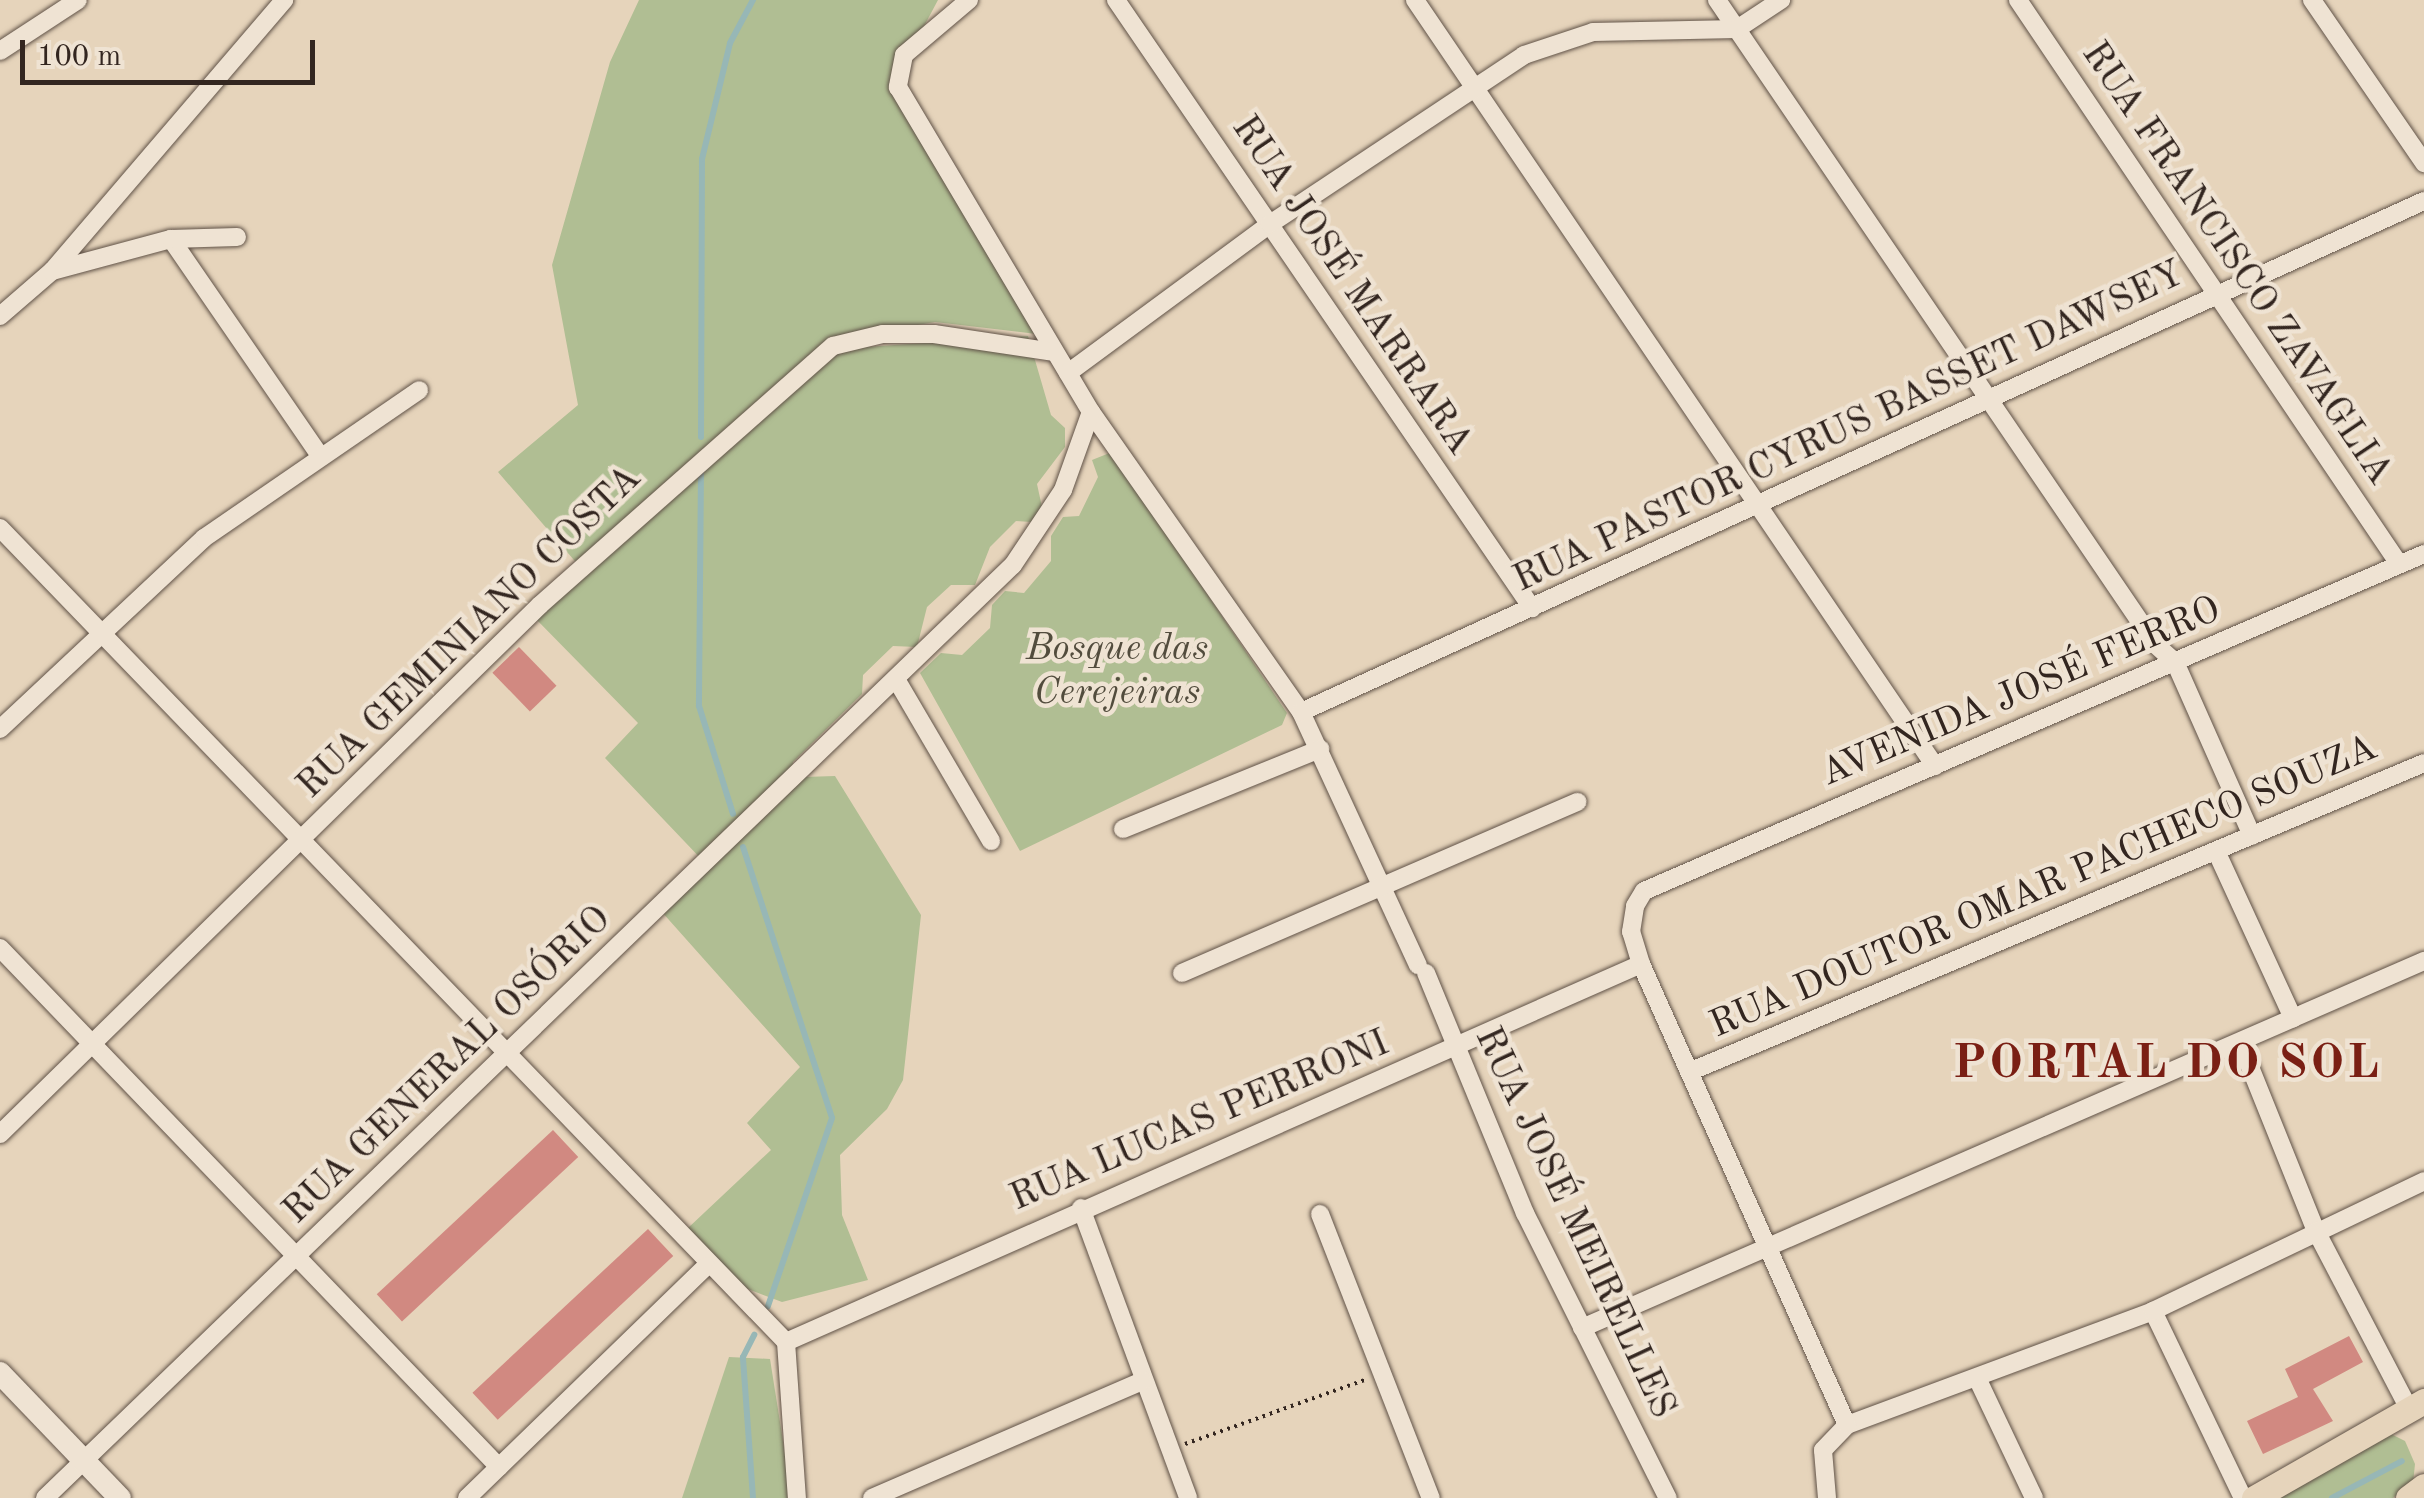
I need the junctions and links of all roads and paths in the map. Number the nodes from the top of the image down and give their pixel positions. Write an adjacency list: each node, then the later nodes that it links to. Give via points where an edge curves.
1 (78, 0): 11 (street)
2 (284, 0): 18 (street)
3 (969, 0): 21 (street, RUA JOSÉ MEIRELLES, via 904,54 898,87)
4 (1116, 0): 15 (street, RUA JOSÉ MARRARA)
5 (1415, 0): 12 (street)
6 (1717, 0): 10 (street)
7 (1781, 0): 10 (street)
8 (2018, 0): 19 (street, RUA FRANCISCO ZAVAGLIA)
9 (2312, 0): 13 (street)
10 (1737, 29): 12 (street, via 1594,32 1524,54); 24 (street)
11 (0, 51)
12 (1477, 86): 15 (street); 27 (street)
13 (2424, 163)
14 (2424, 201): 19 (street, RUA PASTOR CYRUS BASSET DAWSEY)
15 (1270, 224): 22 (street); 31 (street, RUA JOSÉ MARRARA)
16 (237, 236): 17 (street)
17 (172, 239): 18 (street); 26 (street)
18 (52, 271): 20 (street)
19 (2219, 295): 24 (street, RUA PASTOR CYRUS BASSET DAWSEY); 30 (street, RUA FRANCISCO ZAVAGLIA)
20 (0, 316)
21 (1055, 352): 22 (street, RUA JOSÉ MEIRELLES); 43 (street, RUA GEMINIANO COSTA, via 934,334 832,346 540,605)
22 (1068, 373): 25 (street, RUA JOSÉ MEIRELLES)
23 (418, 390): 26 (street)
24 (1990, 394): 27 (street, RUA PASTOR CYRUS BASSET DAWSEY); 33 (street, via 2156,646)
25 (1091, 412): 34 (street, RUA GENERAL OSÓRIO, via 1063,490 1012,565); 35 (street, RUA JOSÉ MEIRELLES)
26 (319, 454): 32 (street, via 204,538)
27 (1758, 506): 31 (street, RUA PASTOR CYRUS BASSET DAWSEY); 39 (street)
28 (0, 528): 32 (street)
29 (2424, 554): 30 (street, AVENIDA JOSÉ FERRO)
30 (2399, 564): 33 (street, AVENIDA JOSÉ FERRO)
31 (1532, 608): 35 (street, RUA PASTOR CYRUS BASSET DAWSEY)
32 (102, 630): 36 (street); 43 (street)
33 (2175, 662): 39 (street, AVENIDA JOSÉ FERRO); 42 (street)
34 (896, 679): 44 (street); 55 (street, RUA GENERAL OSÓRIO)
35 (1301, 712): 37 (street, RUA JOSÉ MEIRELLES)
36 (0, 729)
37 (1320, 749): 41 (street); 46 (street, RUA JOSÉ MEIRELLES)
38 (2424, 763): 42 (street, RUA DOUTOR OMAR PACHECO SOUZA)
39 (1935, 766): 49 (street, AVENIDA JOSÉ FERRO, via 1644,892 1631,932)
40 (1578, 802): 46 (street)
41 (1122, 829)
42 (2252, 836): 45 (street, RUA DOUTOR OMAR PACHECO SOUZA)
43 (302, 839): 53 (street, RUA GEMINIANO COSTA); 55 (street)
44 (992, 841)
45 (2217, 852): 51 (street); 56 (street, RUA DOUTOR OMAR PACHECO SOUZA)
46 (1380, 887): 50 (street); 54 (street, RUA JOSÉ MEIRELLES)
47 (0, 948): 53 (street)
48 (2424, 961): 51 (street)
49 (1641, 964): 54 (street, RUA LUCAS PERRONI); 56 (street)
50 (1182, 973)
51 (2292, 1018): 52 (street)
52 (2240, 1042): 61 (street); 62 (street)
53 (94, 1044): 57 (street, RUA GEMINIANO COSTA); 63 (street)
54 (1456, 1047): 59 (street, RUA LUCAS PERRONI); 66 (street, RUA JOSÉ MEIRELLES)
55 (509, 1054): 63 (street, RUA GENERAL OSÓRIO); 64 (street)
56 (1689, 1072): 62 (street)
57 (0, 1134)
58 (2424, 1181): 61 (street)
59 (1081, 1208): 67 (street, RUA LUCAS PERRONI); 71 (street)
60 (1320, 1214): 69 (street)
61 (2316, 1231): 65 (street); 72 (street)
62 (1764, 1246): 66 (street); 73 (street)
63 (295, 1258): 75 (street, RUA GENERAL OSÓRIO); 76 (street)
64 (706, 1266): 67 (street); 76 (street)
65 (2153, 1312): 70 (street); 88 (street)
66 (1582, 1328): 85 (street, RUA JOSÉ MEIRELLES)
67 (786, 1342): 81 (street)
68 (0, 1373): 75 (street)
69 (1382, 1374): 74 (path); 84 (street)
70 (1978, 1380): 73 (street); 87 (street)
71 (1143, 1381): 74 (street); 82 (street)
72 (2419, 1413): 89 (main road)
73 (1846, 1425): 86 (street, via 1823,1450)
74 (1172, 1449): 83 (street)
75 (84, 1460): 78 (street, RUA GENERAL OSÓRIO); 79 (street)
76 (499, 1468): 80 (street)
77 (2424, 1486): 90 (main road)
78 (45, 1498)
79 (120, 1498)
80 (467, 1498)
81 (797, 1498)
82 (872, 1498)
83 (1188, 1498)
84 (1431, 1498)
85 (1668, 1498)
86 (1827, 1498)
87 (2034, 1498)
88 (2243, 1498)
89 (2254, 1498)
90 (2408, 1498)

